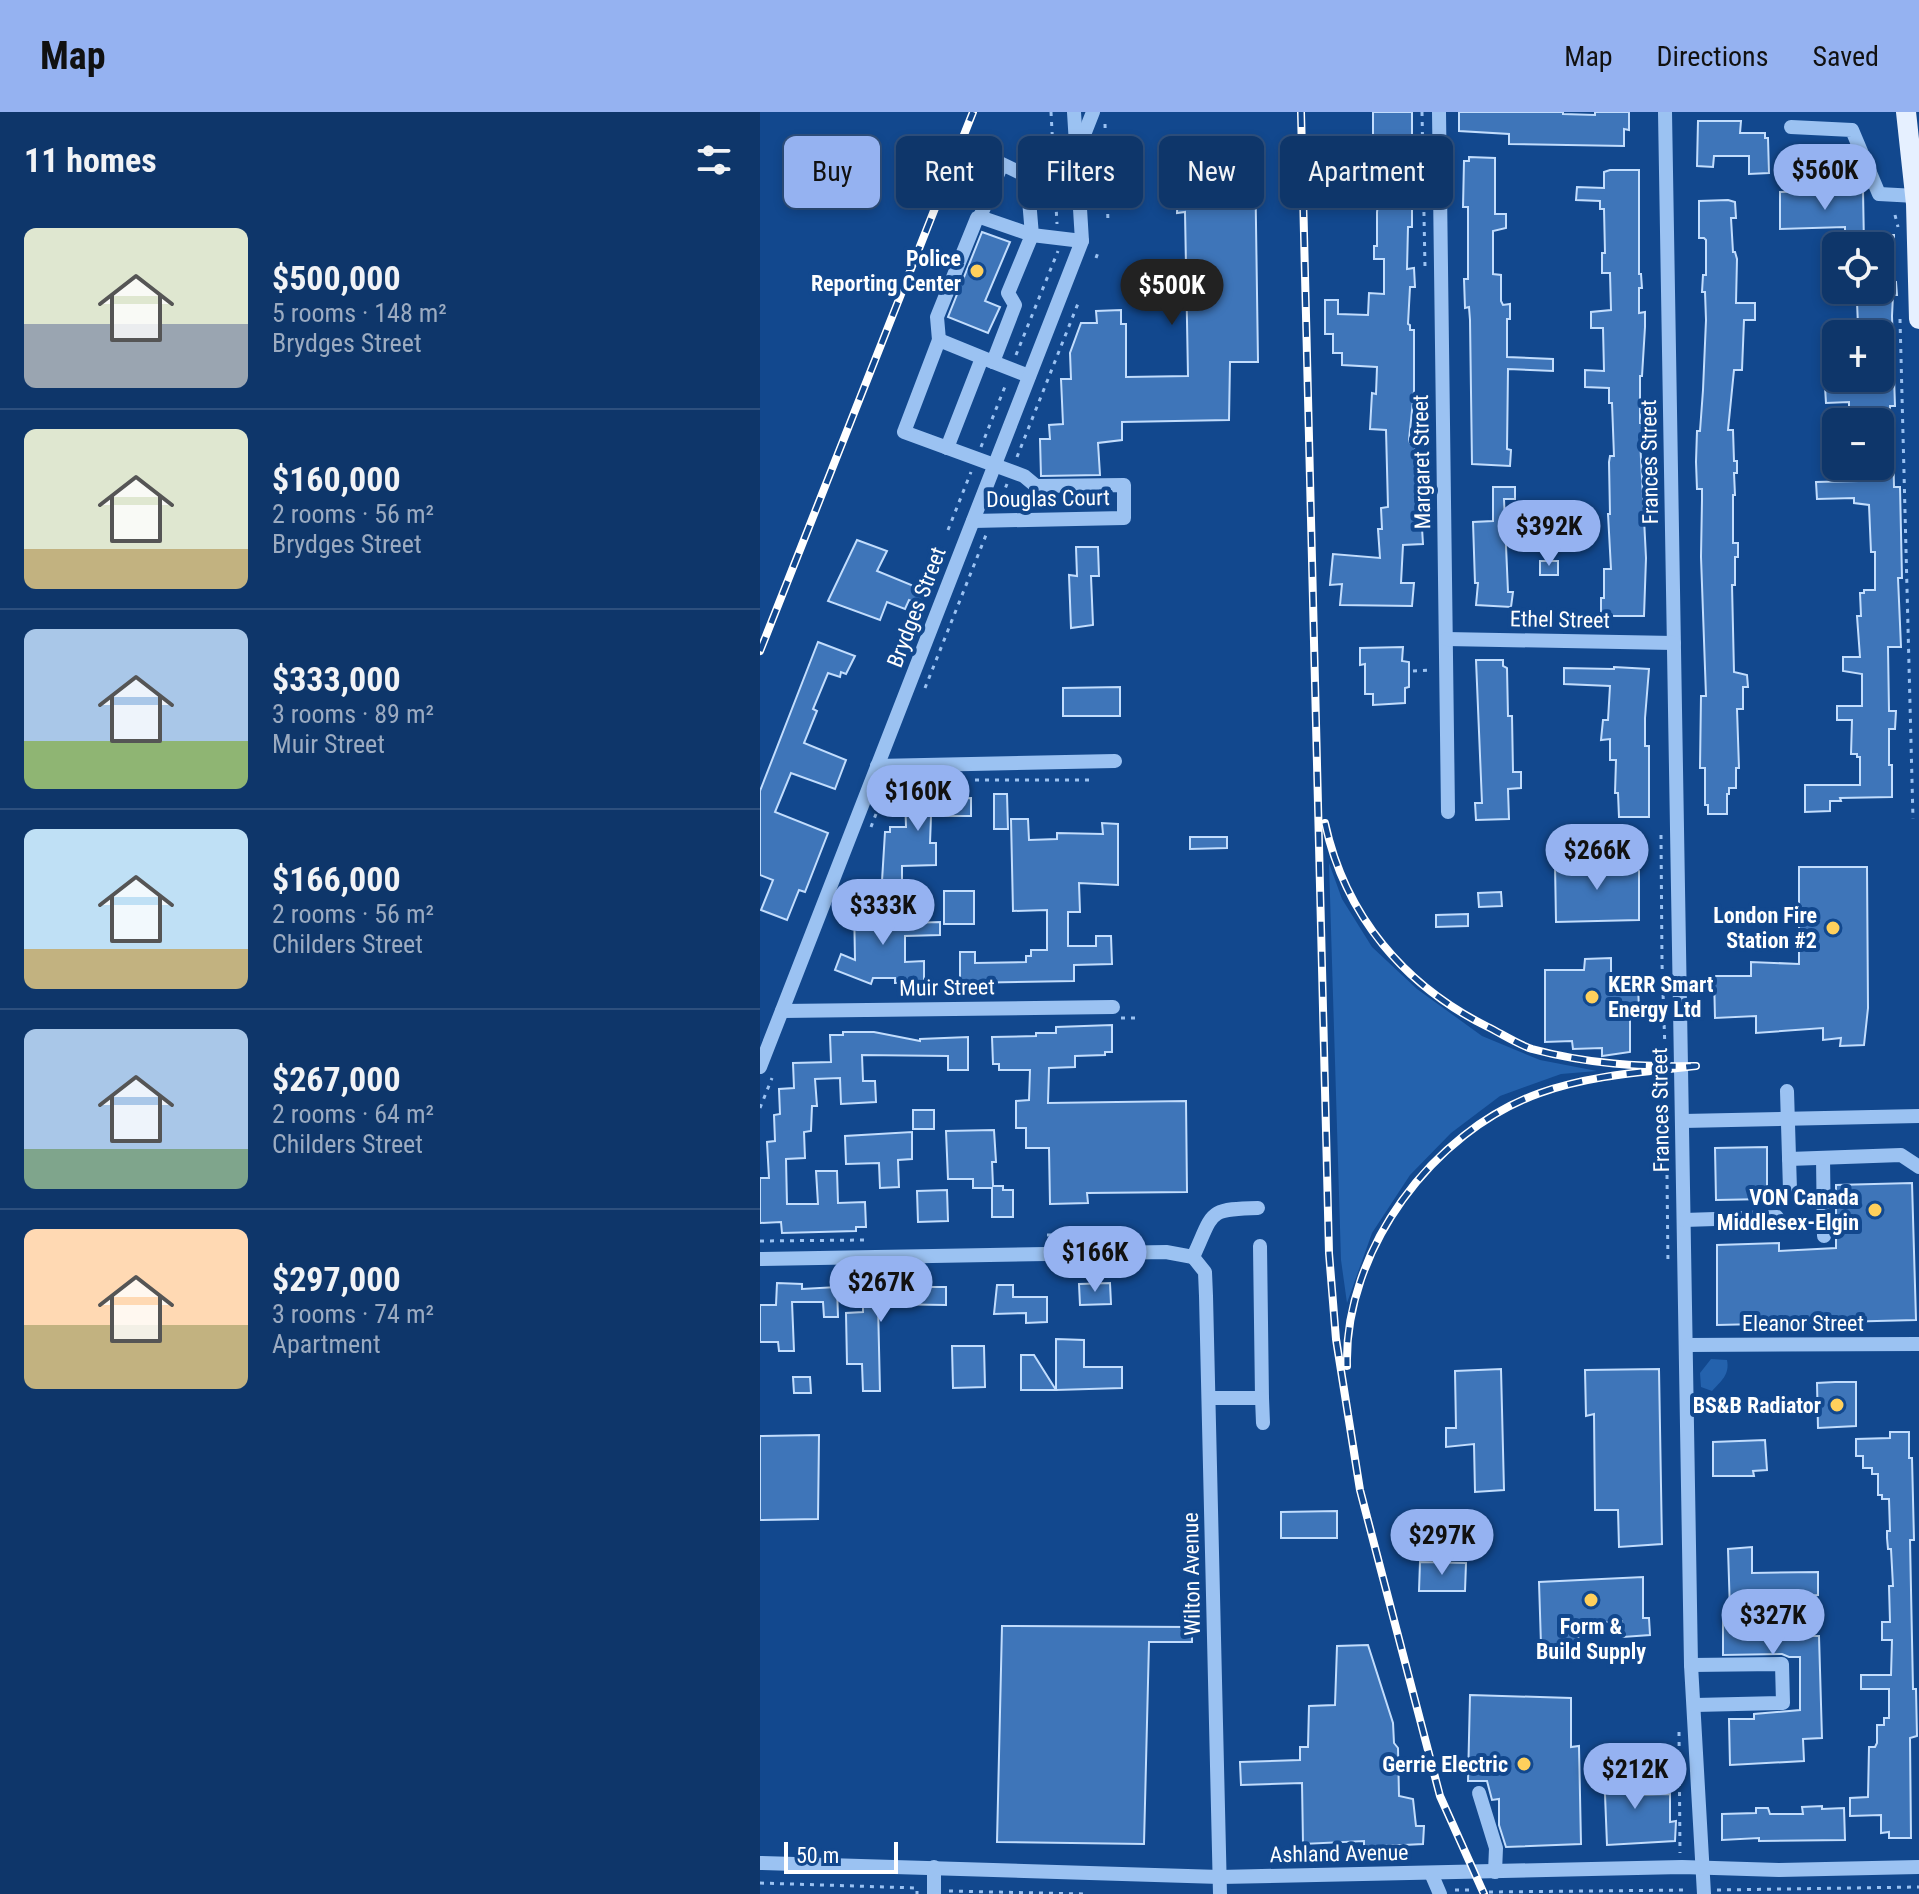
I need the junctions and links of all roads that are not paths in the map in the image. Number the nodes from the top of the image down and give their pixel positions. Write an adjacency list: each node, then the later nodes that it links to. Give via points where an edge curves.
1 (1074, 112): 8 (street, Brydges Street)
2 (1093, 112): 9 (street)
3 (1439, 112): 24 (street, Margaret Street)
4 (1665, 112): 25 (street, Frances Street)
5 (1906, 112): 12 (main road)
6 (1833, 120): 7 (street); 10 (street, via 1852,130)
7 (1791, 127)
8 (1075, 136)
9 (1084, 136)
10 (1866, 162): 11 (street); 12 (street, via 1879,194)
11 (1793, 166)
12 (1916, 196): 17 (main road)
13 (1079, 208): 16 (street, Brydges Street)
14 (980, 217): 15 (street); 15 (street, via 1002,164 1027,176); 18 (street, via 937,317)
15 (1032, 235): 16 (street); 19 (street, via 1008,293 1015,305)
16 (1082, 241): 20 (street, Brydges Street)
17 (1910, 318)
18 (939, 340): 19 (street); 21 (street, via 904,432)
19 (988, 360): 20 (street); 21 (street)
20 (1029, 376): 22 (street, Brydges Street)
21 (947, 448): 22 (street)
22 (995, 465): 23 (street, Brydges Street); 23 (street, Douglas Court, via 1036,486 1124,485 1124,518)
23 (973, 521): 27 (street, Brydges Street)
24 (1446, 639): 25 (street, Ethel Street); 28 (street, Margaret Street)
25 (1674, 643): 35 (street, Frances Street)
26 (1115, 761): 27 (street)
27 (877, 766): 29 (street, Brydges Street)
28 (1448, 812)
29 (782, 1011): 30 (street, Muir Street); 31 (street, Brydges Street)
30 (1116, 1012)
31 (760, 1067)
32 (1787, 1091): 34 (street)
33 (1919, 1116): 34 (street)
34 (1787, 1118): 35 (street); 37 (street)
35 (1683, 1121): 42 (street, Frances Street)
36 (1823, 1158): 37 (street); 38 (street, via 1901,1155); 43 (street)
37 (1789, 1159): 39 (street)
38 (1919, 1167)
39 (1790, 1190)
40 (1258, 1208): 45 (street, via 1222,1209 1212,1217)
41 (1777, 1217): 42 (street)
42 (1684, 1220): 48 (street, Frances Street)
43 (1824, 1236)
44 (1260, 1246): 50 (street)
45 (1193, 1257): 46 (street, via 1166,1252); 49 (street, Wilton Avenue, via 1205,1272)
46 (760, 1259)
47 (1919, 1344): 48 (street, Eleanor Street)
48 (1687, 1345): 52 (street, Frances Street)
49 (1210, 1398): 50 (street); 61 (street, Wilton Avenue)
50 (1262, 1398): 51 (street)
51 (1263, 1423)
52 (1691, 1665): 53 (street, Frances Street); 53 (street, via 1782,1664 1783,1703)
53 (1695, 1705): 57 (street, Frances Street)
54 (1479, 1793): 59 (street, via 1496,1848)
55 (760, 1863): 56 (street, Ashland Avenue)
56 (934, 1867): 61 (street, Ashland Avenue); 64 (street)
57 (1702, 1867): 58 (street, Ashland Avenue); 59 (street, Ashland Avenue); 63 (street, Frances Street)
58 (1919, 1867)
59 (1495, 1872): 60 (street, Ashland Avenue)
60 (1431, 1873): 61 (street, Ashland Avenue); 62 (street)
61 (1220, 1877): 65 (street, Wilton Avenue)
62 (1445, 1892)
63 (1703, 1892)
64 (934, 1894)
65 (1220, 1894)

